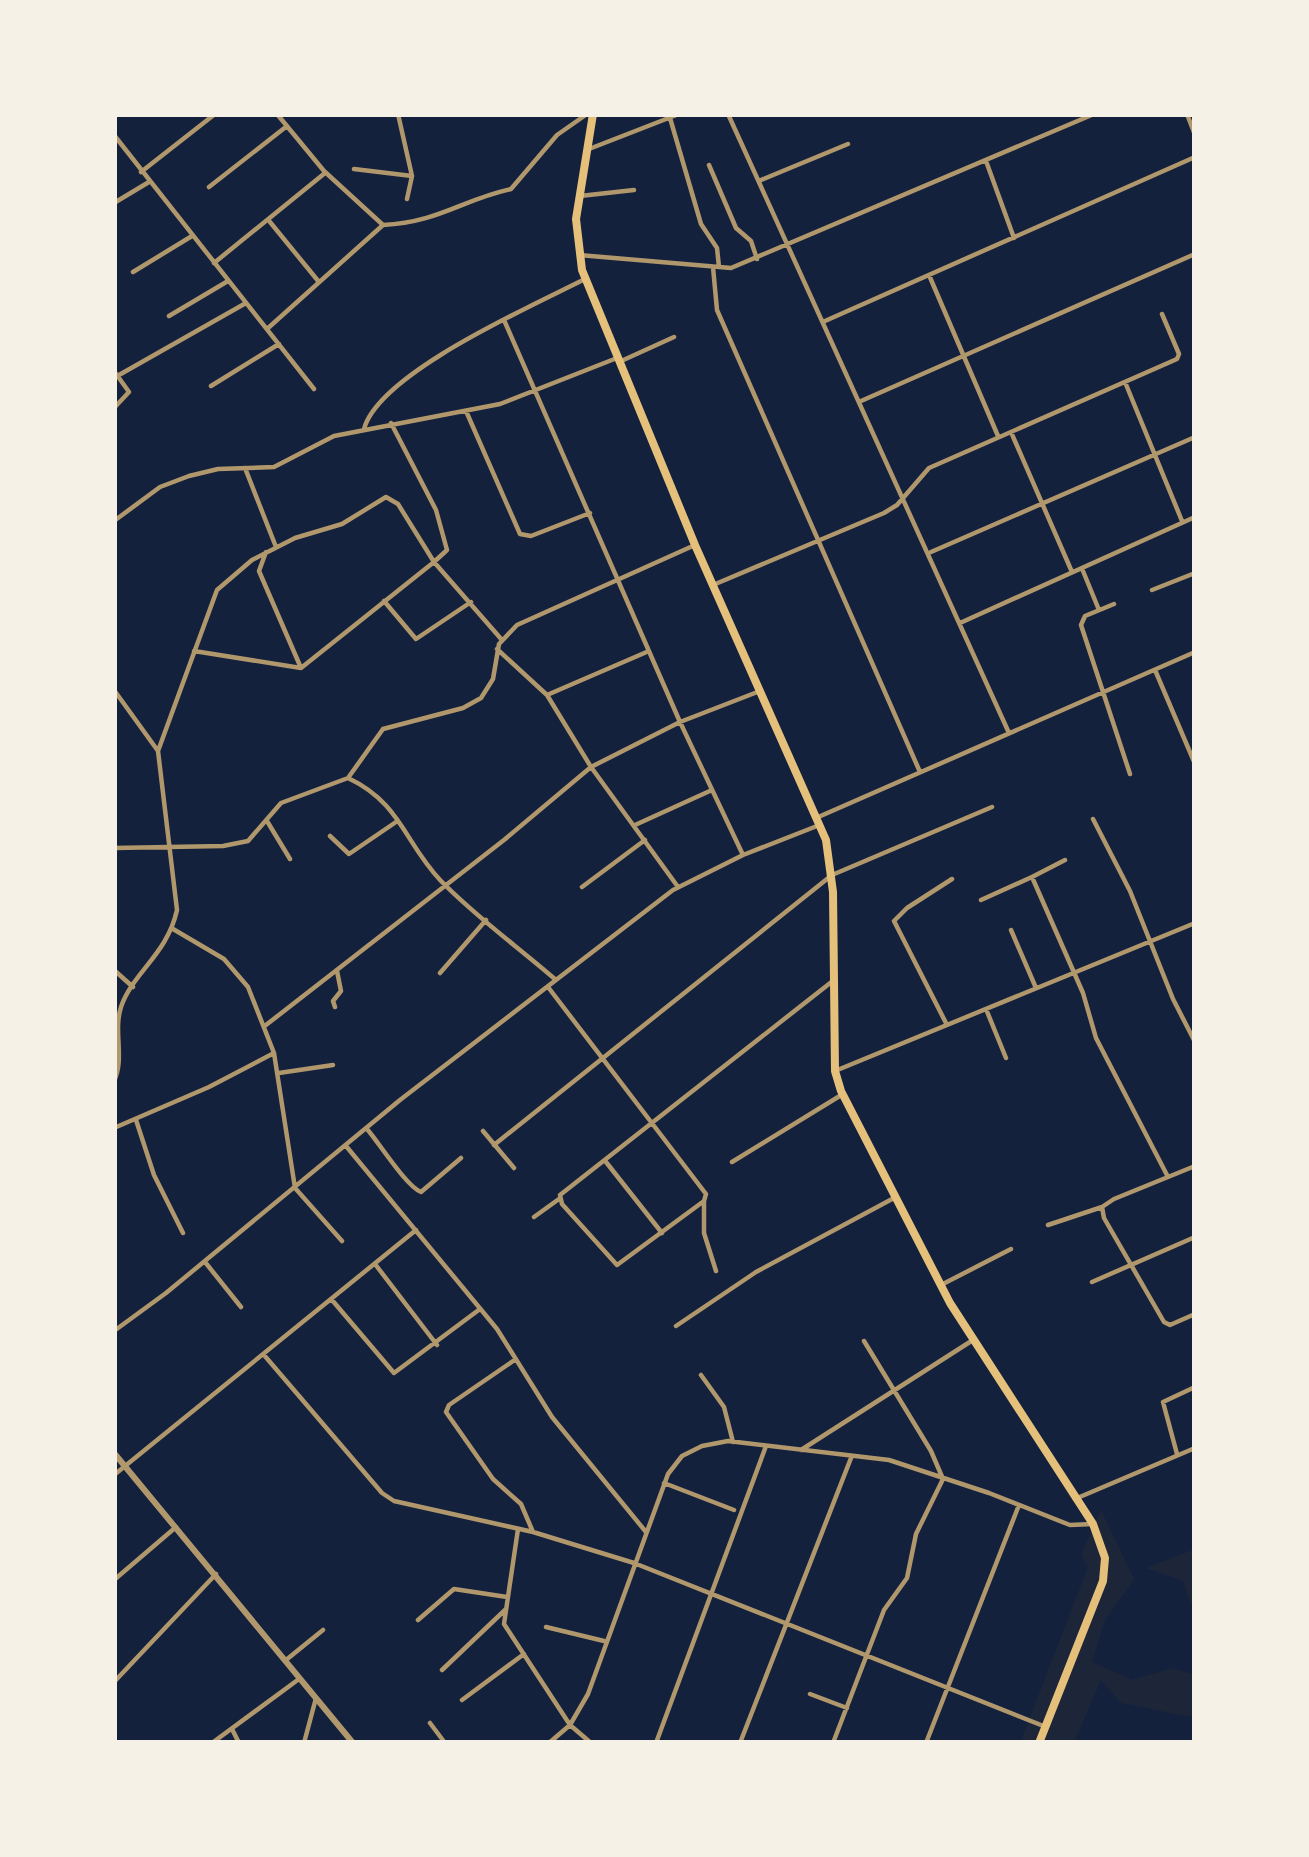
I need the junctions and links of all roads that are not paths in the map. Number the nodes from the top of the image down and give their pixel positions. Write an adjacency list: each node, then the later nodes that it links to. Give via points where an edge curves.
1 (215, 114): 19 (street)
2 (277, 114): 10 (street)
3 (398, 114): 21 (street)
4 (590, 114): 14 (highway); 30 (street, via 557,134 512,189 434,219)
5 (679, 114): 9 (street)
6 (728, 114): 22 (street)
7 (1094, 114): 16 (street)
8 (1186, 114): 12 (street)
9 (670, 118): 14 (street); 38 (street, via 700,224 717,248)
10 (287, 126): 20 (street); 24 (street)
11 (114, 135): 19 (street)
12 (1195, 135)
13 (848, 144): 22 (street)
14 (586, 150): 26 (highway)
15 (1195, 157): 32 (street)
16 (986, 161): 32 (street); 33 (street)
17 (709, 165): 36 (street)
18 (354, 169): 21 (street)
19 (141, 172): 23 (street)
20 (326, 173): 29 (street); 30 (street)
21 (412, 176): 27 (street)
22 (761, 180): 33 (street)
23 (149, 182): 28 (street); 31 (street)
24 (209, 187)
25 (634, 190): 26 (street)
26 (578, 196): 35 (highway)
27 (407, 199)
28 (114, 202)
29 (269, 221): 37 (street); 43 (street)
30 (383, 225): 43 (street)
31 (192, 236): 37 (street); 39 (street)
32 (1014, 238): 40 (street)
33 (791, 246): 36 (street); 48 (street)
34 (1195, 254): 52 (street)
35 (579, 255): 38 (street); 41 (highway)
36 (757, 260): 38 (street)
37 (214, 263): 42 (street)
38 (716, 267): 75 (street, via 717,310)
39 (133, 272)
40 (929, 275): 48 (street); 52 (street)
41 (585, 279): 47 (street); 53 (highway)
42 (228, 280): 44 (street); 46 (street)
43 (320, 282): 49 (street)
44 (246, 303): 49 (street); 54 (street)
45 (1162, 314): 55 (street, via 1177,359)
46 (169, 316)
47 (504, 320): 58 (street); 63 (street, via 389,391)
48 (825, 321): 59 (street)
49 (267, 330): 51 (street)
50 (674, 337): 53 (street)
51 (279, 344): 56 (street); 57 (street)
52 (963, 356): 59 (street); 65 (street)
53 (618, 360): 58 (street); 76 (highway)
54 (116, 373): 60 (street, via 129,392)
55 (1125, 382): 64 (street); 67 (street)
56 (211, 386)
57 (314, 388)
58 (538, 390): 61 (street); 71 (street)
59 (861, 401): 69 (street)
60 (114, 408)
61 (466, 411): 62 (street); 71 (street, via 520,534)
62 (391, 423): 63 (street); 80 (street, via 447,545)
63 (364, 429): 68 (street, via 274,467)
64 (1011, 432): 65 (street); 70 (street)
65 (998, 437): 69 (street, via 929,468)
66 (1195, 437): 67 (street)
67 (1155, 454): 70 (street); 74 (street)
68 (245, 468): 73 (street, via 160,487); 77 (street)
69 (904, 496): 75 (street, via 884,513); 79 (street)
70 (1042, 504): 79 (street); 82 (street)
71 (590, 513): 84 (street)
72 (1195, 518): 74 (street)
73 (114, 521)
74 (1183, 523): 81 (street)
75 (816, 540): 85 (street); 108 (street)
76 (695, 545): 84 (street); 85 (highway)
77 (276, 548): 78 (street); 80 (street, via 388,497)
78 (266, 552): 95 (street, via 217,590); 97 (street, via 259,572)
79 (929, 553): 91 (street)
80 (434, 562): 87 (street); 88 (street)
81 (1082, 568): 82 (street); 90 (street)
82 (1072, 572): 91 (street)
83 (1195, 573): 86 (street)
84 (618, 579): 92 (street, via 517,625); 94 (street)
85 (713, 585): 100 (highway)
86 (1152, 590)
87 (384, 601): 88 (street, via 416,639); 97 (street)
88 (471, 602): 92 (street)
89 (1114, 604): 90 (street)
90 (1099, 610): 101 (street, via 1081,626)
91 (960, 623): 104 (street)
92 (502, 640): 93 (street)
93 (497, 650): 102 (street); 110 (street, via 494,679 481,698 382,729)
94 (649, 651): 102 (street); 103 (street)
95 (194, 652): 97 (street); 105 (street)
96 (1195, 652): 98 (street)
97 (301, 668)
98 (1155, 670): 101 (street); 106 (street)
99 (114, 690): 105 (street)
100 (760, 691): 103 (street); 116 (highway)
101 (1102, 693): 104 (street); 109 (street)
102 (547, 695): 107 (street)
103 (680, 722): 107 (street); 111 (street)
104 (1009, 734): 108 (street)
105 (158, 751): 120 (street)
106 (1195, 764)
107 (591, 767): 117 (street); 128 (street)
108 (920, 772): 116 (street)
109 (1130, 774)
110 (348, 778): 113 (street, via 379,794); 115 (street, via 281,802)
111 (712, 790): 117 (street); 122 (street)
112 (992, 807): 125 (street)
113 (399, 820): 118 (street, via 349,854); 128 (street)
114 (1093, 820): 136 (street)
115 (267, 821): 120 (street, via 248,842); 123 (street)
116 (818, 822): 122 (street); 125 (highway)
117 (634, 825): 119 (street)
118 (331, 836)
119 (644, 840): 129 (street); 130 (street)
120 (171, 847): 121 (street); 134 (street)
121 (114, 848)
122 (743, 855): 130 (street)
123 (290, 859)
124 (1065, 860): 126 (street)
125 (832, 875): 142 (highway); 153 (street)
126 (1032, 877): 131 (street); 140 (street)
127 (952, 879): 149 (street, via 894,921)
128 (446, 886): 132 (street); 138 (street)
129 (582, 886)
130 (678, 887): 141 (street)
131 (981, 900)
132 (486, 920): 139 (street); 141 (street)
133 (1195, 922): 136 (street)
134 (173, 929): 144 (street); 148 (street, via 224,958)
135 (1011, 930): 145 (street)
136 (1150, 941): 140 (street); 151 (street)
137 (114, 970): 144 (street)
138 (337, 971): 146 (street); 148 (street)
139 (440, 973)
140 (1074, 973): 145 (street); 173 (street, via 1094,1034)
141 (556, 980): 143 (street)
142 (834, 980): 157 (highway); 162 (street)
143 (548, 986): 153 (street); 164 (street)
144 (133, 987): 150 (street)
145 (1036, 988): 147 (street)
146 (335, 1007)
147 (986, 1009): 149 (street); 154 (street)
148 (266, 1025): 152 (street)
149 (946, 1025): 157 (street)
150 (116, 1026): 155 (street)
151 (1195, 1042)
152 (274, 1053): 158 (street); 161 (street)
153 (603, 1058): 162 (street); 166 (street)
154 (1006, 1058)
155 (117, 1065): 159 (street)
156 (333, 1065): 158 (street)
157 (835, 1071): 160 (highway)
158 (278, 1072): 174 (street)
159 (114, 1081)
160 (843, 1094): 170 (street); 176 (highway)
161 (136, 1120): 163 (street); 183 (street)
162 (653, 1122): 169 (street); 177 (street)
163 (114, 1128)
164 (367, 1129): 167 (street); 168 (street, via 421,1192)
165 (483, 1131): 166 (street)
166 (494, 1144): 172 (street)
167 (346, 1146): 174 (street); 181 (street)
168 (461, 1158)
169 (604, 1160): 175 (street); 182 (street)
170 (732, 1162)
171 (1195, 1166): 173 (street)
172 (514, 1168)
173 (1168, 1177): 178 (street)
174 (296, 1188): 185 (street); 187 (street)
175 (560, 1198): 179 (street); 182 (street, via 613,1264)
176 (894, 1198): 192 (highway); 197 (street, via 756,1272)
177 (704, 1201): 182 (street); 190 (street)
178 (1102, 1207): 180 (street); 189 (street)
179 (534, 1216)
180 (1048, 1225)
181 (416, 1230): 188 (street); 195 (street)
182 (662, 1232)
183 (183, 1233)
184 (1195, 1237): 189 (street)
185 (342, 1241)
186 (1011, 1249): 192 (street)
187 (205, 1262): 194 (street); 198 (street)
188 (375, 1264): 193 (street); 201 (street)
189 (1132, 1264): 191 (street); 196 (street, via 1167,1324)
190 (716, 1271)
191 (1092, 1282)
192 (940, 1286): 199 (highway)
193 (332, 1300): 201 (street, via 389,1371); 202 (street)
194 (241, 1307)
195 (480, 1309): 201 (street); 203 (street)
196 (1195, 1313)
197 (676, 1326)
198 (114, 1331)
199 (974, 1340): 206 (street); 218 (highway)
200 (864, 1341): 206 (street)
201 (437, 1345)
202 (264, 1355): 214 (street); 223 (street, via 382,1493)
203 (516, 1359): 224 (street, via 446,1412 521,1504); 225 (street, via 567,1438)
204 (701, 1375): 207 (street, via 724,1407)
205 (1195, 1387): 212 (street, via 1163,1402)
206 (894, 1390): 210 (street); 216 (street)
207 (733, 1442): 208 (street); 217 (street, via 682,1456)
208 (766, 1446): 210 (street); 229 (street)
209 (1195, 1448): 212 (street)
210 (801, 1450): 213 (street)
211 (114, 1453): 214 (street)
212 (1177, 1454): 218 (street)
213 (852, 1456): 216 (street); 233 (street)
214 (125, 1467): 215 (street); 222 (street)
215 (114, 1475)
216 (943, 1480): 219 (street); 238 (street)
217 (664, 1484): 220 (street); 225 (street)
218 (1076, 1499): 221 (highway)
219 (1019, 1505): 221 (street, via 1070,1526); 243 (street)
220 (734, 1510)
221 (1093, 1525): 250 (highway, via 1105,1558 1103,1581)
222 (176, 1527): 227 (street); 228 (street)
223 (518, 1528): 224 (street); 230 (street)
224 (533, 1532): 226 (street)
225 (646, 1532): 226 (street)
226 (634, 1564): 229 (street); 236 (street)
227 (216, 1574): 239 (street); 242 (street)
228 (114, 1580)
229 (711, 1595): 233 (street); 259 (street)
230 (507, 1597): 231 (street); 232 (street, via 454,1589)
231 (505, 1610): 237 (street, via 504,1624); 240 (street)
232 (418, 1620)
233 (786, 1625): 238 (street); 260 (street)
234 (546, 1627): 236 (street)
235 (323, 1630): 239 (street)
236 (606, 1642): 249 (street)
237 (524, 1654): 246 (street); 249 (street)
238 (868, 1657): 243 (street); 247 (street)
239 (286, 1660): 241 (street)
240 (442, 1670)
241 (300, 1678): 245 (street); 251 (street)
242 (114, 1682)
243 (948, 1688): 250 (street); 262 (street)
244 (810, 1694): 247 (street)
245 (316, 1698): 254 (street); 255 (street)
246 (462, 1700)
247 (847, 1708): 261 (street)
248 (430, 1723): 256 (street)
249 (570, 1725): 257 (street); 258 (street)
250 (1046, 1726): 263 (highway)
251 (232, 1729): 252 (street); 253 (street)
252 (212, 1743)
253 (238, 1743)
254 (304, 1743)
255 (353, 1743)
256 (445, 1743)
257 (549, 1743)
258 (591, 1743)
259 (656, 1743)
260 (740, 1743)
261 (833, 1743)
262 (926, 1743)
263 (1039, 1743)

